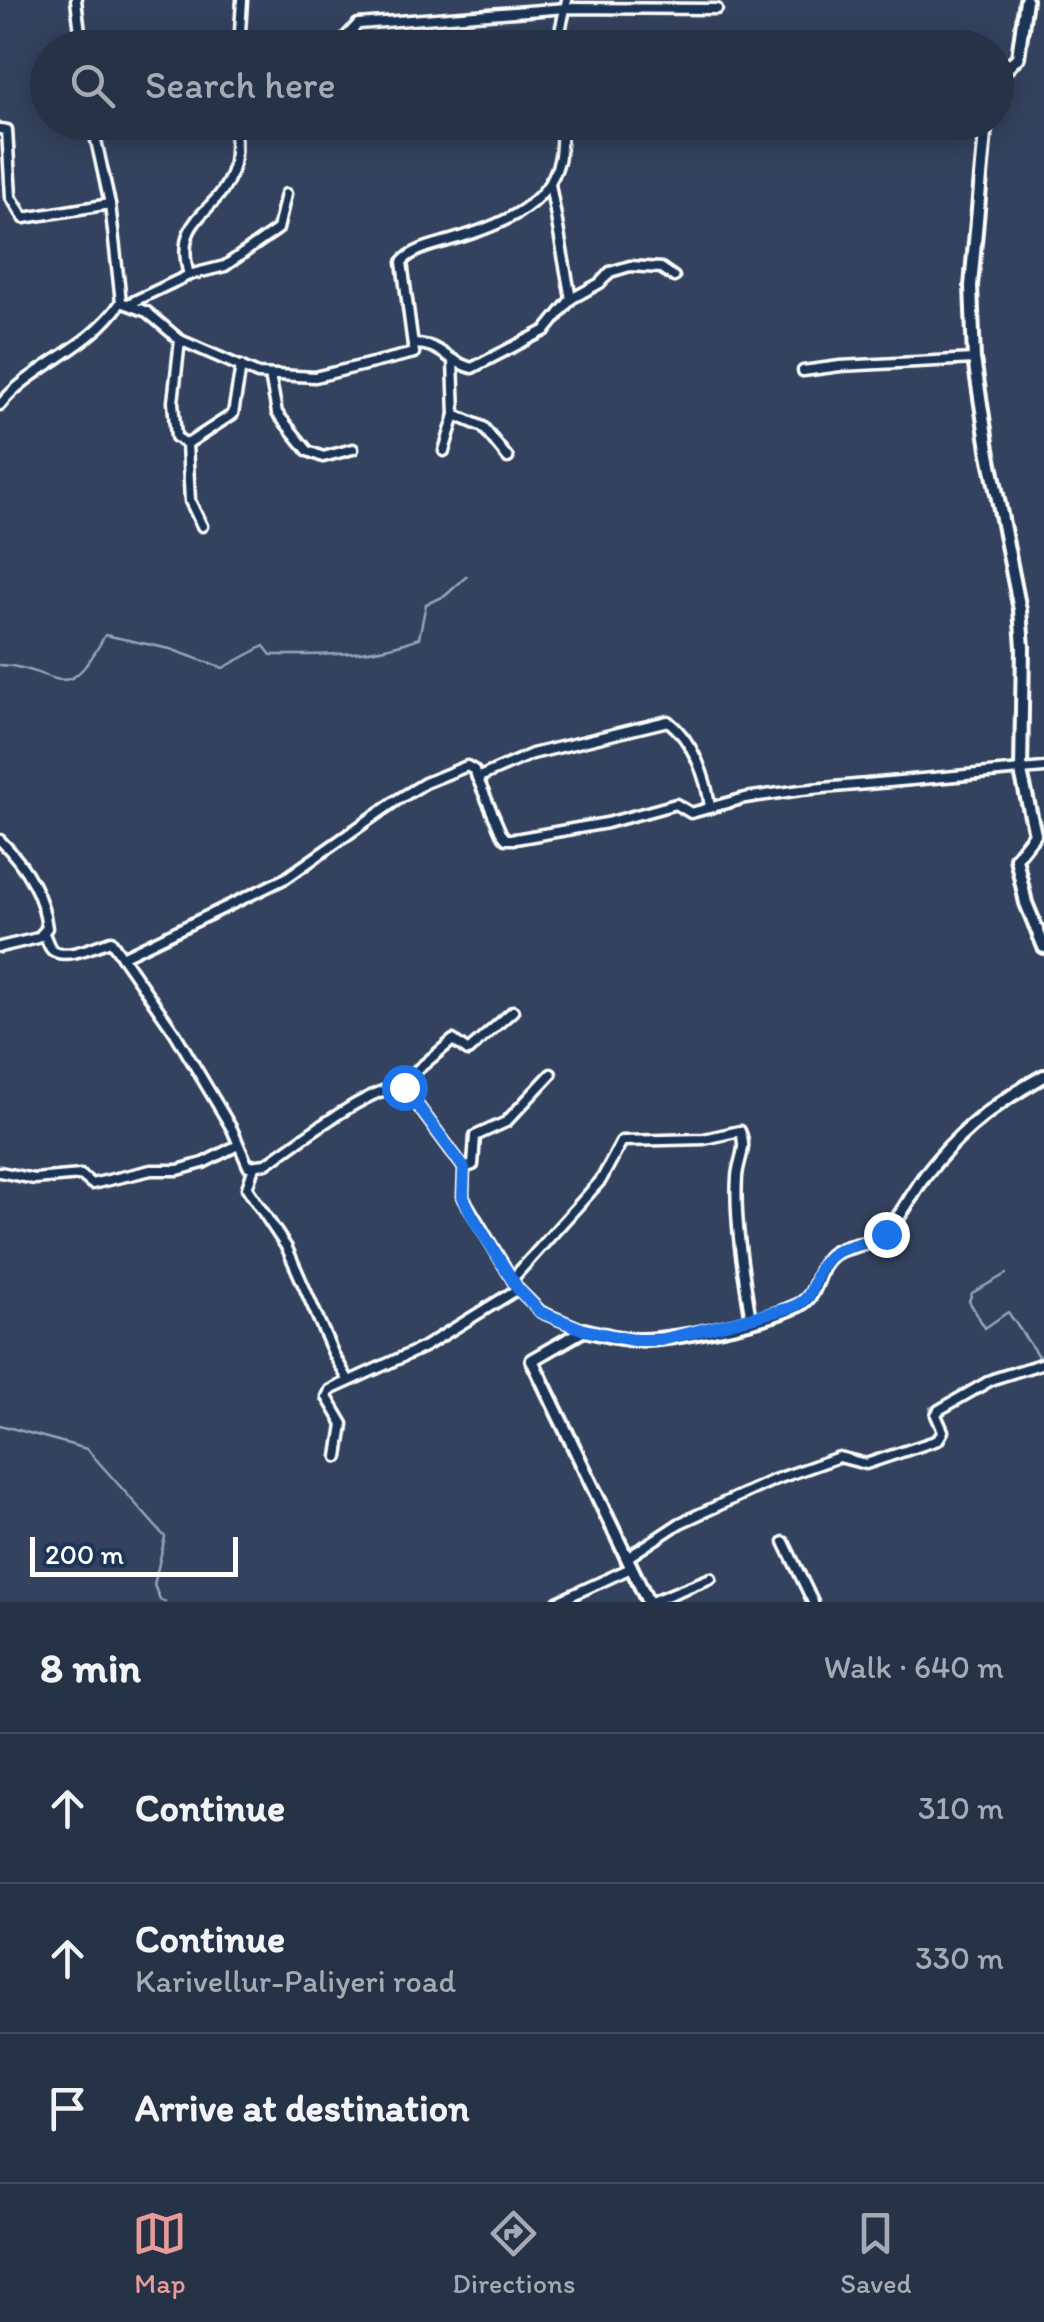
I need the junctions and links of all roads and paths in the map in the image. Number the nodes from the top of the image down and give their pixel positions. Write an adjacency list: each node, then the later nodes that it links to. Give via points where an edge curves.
1 (76, 0): 6 (street)
2 (242, 0): 7 (street)
3 (1026, 0): 10 (main road)
4 (567, 4): 5 (street); 8 (street, via 358,24); 9 (street)
5 (717, 10)
6 (80, 30)
7 (241, 30)
8 (352, 30)
9 (561, 30)
10 (1014, 61)
11 (0, 129): 18 (street, via 7,130 11,198 24,218)
12 (96, 140): 18 (street)
13 (235, 140): 19 (street, via 224,188 193,221 183,255)
14 (561, 140): 16 (street)
15 (984, 140): 25 (main road, via 970,286)
16 (550, 184): 21 (street); 24 (street, via 518,215 402,262)
17 (286, 194): 19 (street, via 278,230 225,266)
18 (110, 204): 22 (street)
19 (189, 276): 22 (street)
20 (674, 277): 21 (street, via 661,268 630,266)
21 (571, 299): 26 (street, via 546,330 472,368)
22 (124, 303): 23 (street, via 147,312); 30 (street)
23 (180, 340): 27 (street); 32 (street, via 173,402 176,437)
24 (412, 344): 26 (street, via 430,344); 29 (street, via 414,353 378,364 315,377)
25 (974, 360): 28 (street); 38 (main road, via 1020,610)
26 (452, 361): 31 (street)
27 (241, 366): 29 (street); 32 (street, via 232,414)
28 (803, 371)
29 (270, 374): 33 (street, via 277,413 308,451 323,457)
30 (0, 405)
31 (456, 415): 34 (street); 35 (street, via 482,427)
32 (187, 444): 36 (street, via 190,501)
33 (353, 449)
34 (444, 452)
35 (508, 458)
36 (202, 526)
37 (1044, 768): 38 (street)
38 (1021, 772): 40 (street, via 801,790); 43 (main road, via 1035,834 1016,858)
39 (478, 778): 40 (street, via 506,839 676,804 691,814); 40 (street, via 532,754 668,721 703,770); 45 (street, via 467,766 425,783 286,878)
40 (710, 808)
41 (0, 840): 42 (street, via 34,884)
42 (44, 934): 44 (street); 45 (street, via 58,953 111,941)
43 (1044, 946)
44 (0, 947)
45 (122, 957): 50 (street)
46 (513, 1011): 49 (street, via 468,1052 453,1040)
47 (551, 1074): 52 (street, via 506,1122 476,1136 473,1164)
48 (1044, 1076): 56 (main road, via 959,1136 886,1234 826,1260 803,1304)
49 (398, 1086): 51 (street, via 365,1098); 52 (street)
50 (238, 1145): 51 (street); 53 (street, via 178,1170 92,1184 81,1175 34,1179)
51 (254, 1168): 59 (street, via 248,1188 288,1248)
52 (464, 1168): 54 (street, via 463,1197)
53 (0, 1172)
54 (514, 1278): 55 (street); 56 (street, via 601,1180 622,1141 740,1131 743,1154 736,1174)
55 (518, 1289): 57 (street, via 540,1312); 59 (street, via 424,1347)
56 (751, 1320): 57 (main road, via 661,1340)
57 (584, 1330): 62 (main road, via 532,1360)
58 (1044, 1363): 62 (street, via 993,1379 939,1410 938,1440 866,1464 840,1457 774,1480 680,1523)
59 (349, 1381): 60 (street, via 327,1397 343,1424)
60 (338, 1457)
61 (784, 1542): 66 (street)
62 (629, 1563): 64 (street); 65 (main road)
63 (710, 1578): 65 (street)
64 (556, 1602)
65 (649, 1602)
66 (813, 1602)

